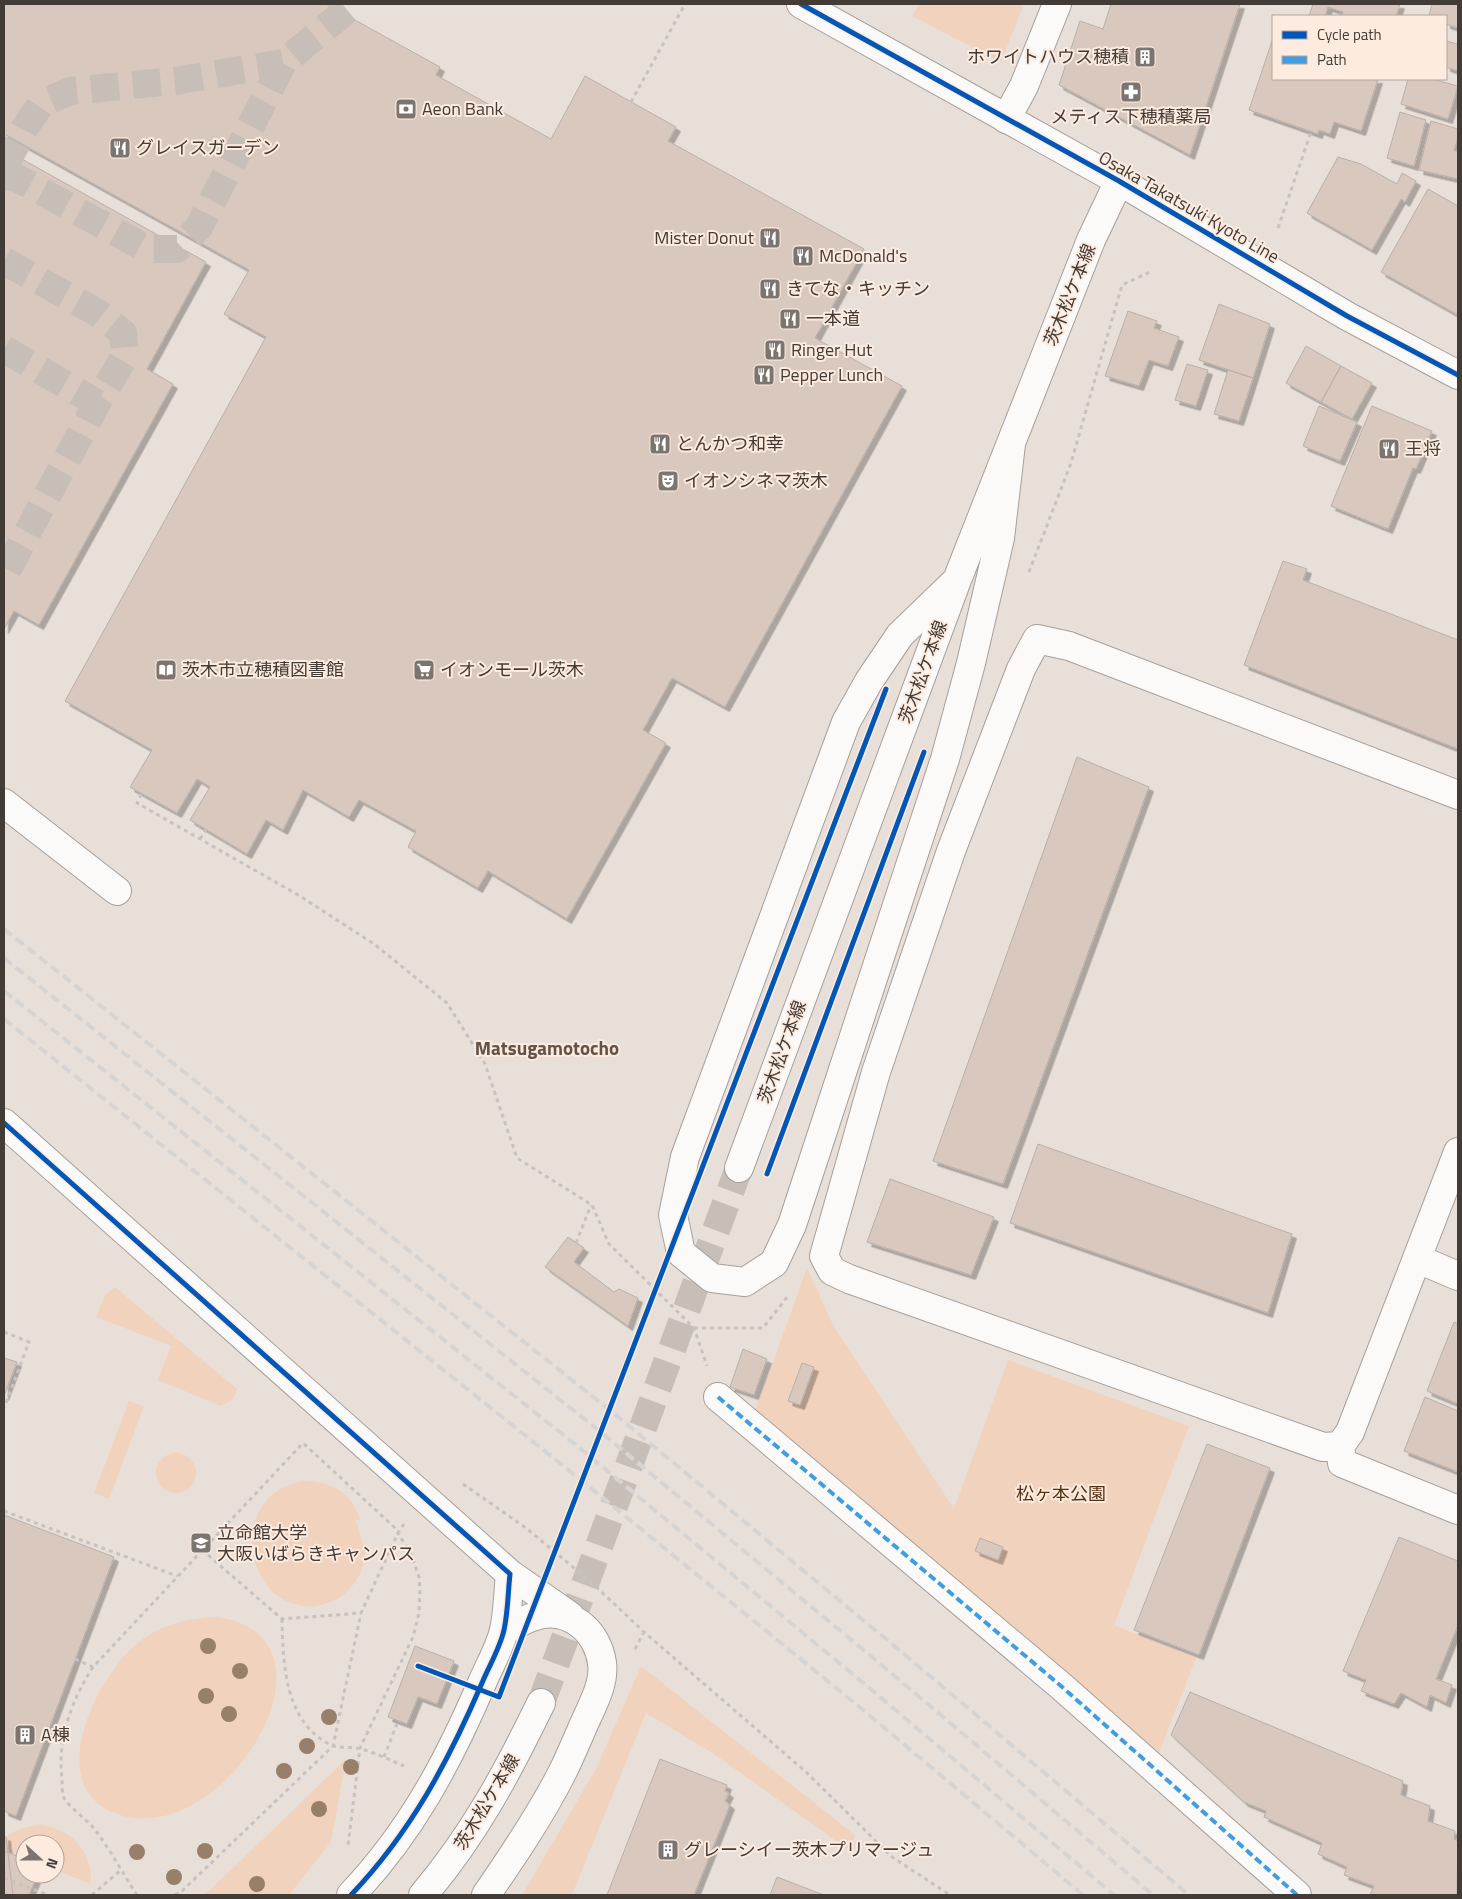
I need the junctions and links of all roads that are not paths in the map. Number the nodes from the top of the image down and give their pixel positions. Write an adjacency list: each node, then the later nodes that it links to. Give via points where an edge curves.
1 (801, 4): 3 (street, Osaka Takatsuki Kyoto Line)
2 (1058, 4): 3 (street, via 1024,86)
3 (1006, 119): 4 (street, Osaka Takatsuki Kyoto Line)
4 (1119, 181): 5 (street, Osaka Takatsuki Kyoto Line, via 1347,316); 6 (street, 茨木松ケ本線, via 1091,240)
5 (1458, 375)
6 (1011, 444): 7 (street, 茨木松ケ本線); 7 (street, via 1000,538 972,663 945,759 792,1224 774,1263 745,1282 712,1278 681,1253 673,1215 685,1157 846,722 900,635)
7 (957, 580): 13 (street, 茨木松ケ本線)
8 (1458, 795): 17 (street, via 1069,646 1037,639 1021,669 951,851 876,1072 824,1256 832,1271 849,1279 1323,1447)
9 (4, 803): 10 (street)
10 (116, 890)
11 (4, 1123): 19 (street)
12 (1458, 1152): 14 (street)
13 (739, 1168)
14 (1418, 1259): 15 (street); 17 (street, via 1350,1432)
15 (1458, 1276)
16 (718, 1397): 26 (street, via 1061,1686)
17 (1340, 1446): 18 (street, via 1342,1463)
18 (1458, 1510)
19 (510, 1574): 20 (street); 21 (street)
20 (570, 1616): 21 (street, via 555,1613 533,1616); 25 (street, via 593,1637 598,1649 602,1664 596,1697 563,1772 515,1854)
21 (504, 1632): 23 (street, via 426,1800)
22 (541, 1703): 24 (street, 茨木松ケ本線, via 512,1765 482,1816)
23 (351, 1895)
24 (423, 1895)
25 (486, 1895)
26 (1297, 1895)

